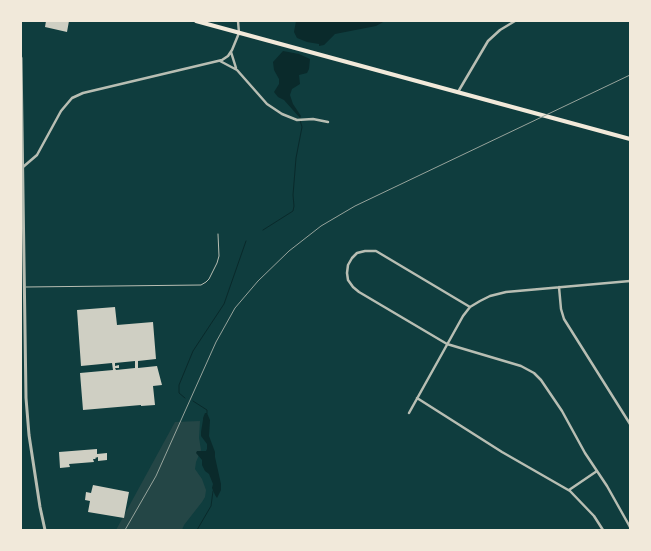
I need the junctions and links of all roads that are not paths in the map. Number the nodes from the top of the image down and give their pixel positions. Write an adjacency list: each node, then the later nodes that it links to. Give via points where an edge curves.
1 (196, 21): 4 (main road)
2 (238, 21): 4 (street)
3 (515, 21): 9 (street, via 488,41)
4 (239, 33): 5 (street); 9 (main road)
5 (231, 52): 7 (street); 8 (street)
6 (21, 58): 12 (street)
7 (220, 61): 8 (street); 12 (street, via 75,97 61,111 37,155)
8 (237, 70): 10 (street, via 260,96 282,114 297,120)
9 (458, 92): 11 (main road)
10 (328, 122)
11 (630, 139)
12 (23, 167): 13 (street)
13 (22, 230): 16 (street)
14 (218, 234): 16 (lane, via 216,268 208,281 201,285)
15 (630, 280): 17 (street)
16 (24, 287): 26 (street, via 27,411)
17 (560, 287): 18 (street, via 500,293); 22 (street, via 564,319)
18 (470, 307): 19 (street); 19 (street, via 376,251 361,252 350,262 347,277 355,290)
19 (447, 344): 20 (street); 23 (street, via 521,366 538,376)
20 (417, 398): 21 (street); 24 (street)
21 (409, 412)
22 (630, 424)
23 (597, 471): 24 (street); 25 (street)
24 (569, 490): 27 (street)
25 (630, 527)
26 (45, 530)
27 (603, 530)

